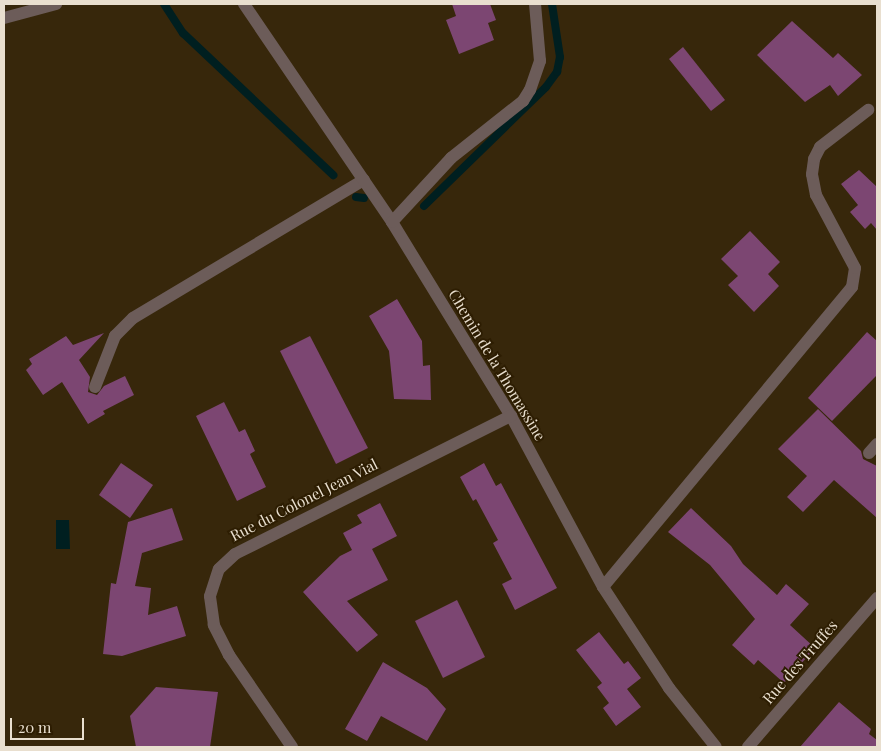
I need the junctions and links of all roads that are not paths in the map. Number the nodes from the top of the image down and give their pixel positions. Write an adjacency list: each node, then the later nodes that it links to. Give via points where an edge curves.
1 (56, 4): 4 (street)
2 (244, 4): 6 (street, Chemin de la Thomassine)
3 (535, 4): 7 (street, via 540,61 523,101 451,158)
4 (4, 18)
5 (868, 110): 10 (street, via 820,147 812,174 816,195 855,268 852,287)
6 (364, 180): 7 (street, Chemin de la Thomassine); 8 (street, via 133,318 115,336)
7 (392, 222): 9 (street, Chemin de la Thomassine)
8 (95, 387)
9 (511, 416): 10 (street, Chemin de la Thomassine); 12 (street, Rue du Colonel Jean Vial, via 235,554 219,568 210,596 214,625 229,655)
10 (603, 587): 13 (street, Chemin de la Thomassine, via 669,688)
11 (877, 598): 14 (street, Rue des Truffes)
12 (292, 747)
13 (716, 747)
14 (748, 747)

